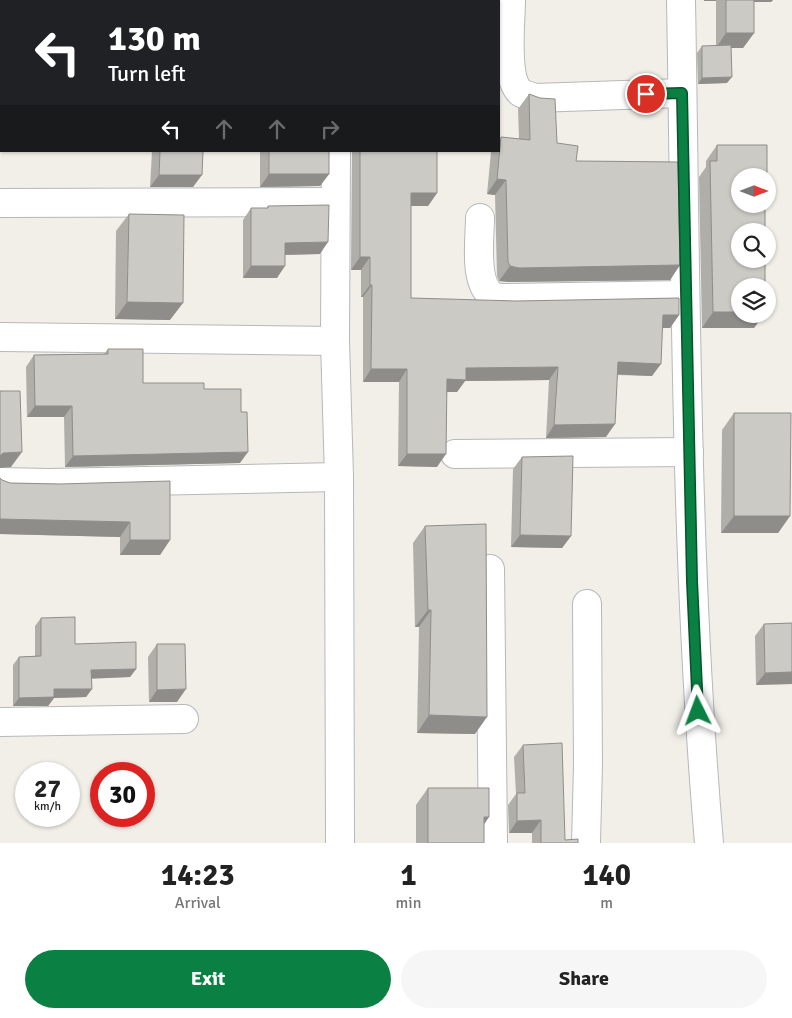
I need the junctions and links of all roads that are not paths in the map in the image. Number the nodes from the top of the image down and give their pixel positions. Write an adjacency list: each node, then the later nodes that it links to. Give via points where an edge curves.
1 (511, 0): 3 (street, via 511,67 513,82 521,93 535,98)
2 (681, 0): 3 (street)
3 (682, 93): 8 (street)
4 (336, 152): 5 (street)
5 (335, 202): 6 (street); 10 (street)
6 (0, 203)
7 (480, 218): 8 (street, via 480,279 494,297)
8 (685, 295): 11 (street)
9 (0, 338): 10 (street)
10 (335, 341): 13 (street)
11 (689, 452): 12 (street); 22 (street, via 698,711)
12 (454, 454)
13 (339, 477): 14 (street); 19 (street)
14 (0, 482)
15 (490, 569): 20 (street)
16 (587, 604): 21 (street)
17 (184, 720): 18 (street)
18 (0, 722)
19 (340, 843)
20 (493, 843)
21 (586, 843)
22 (709, 843)

